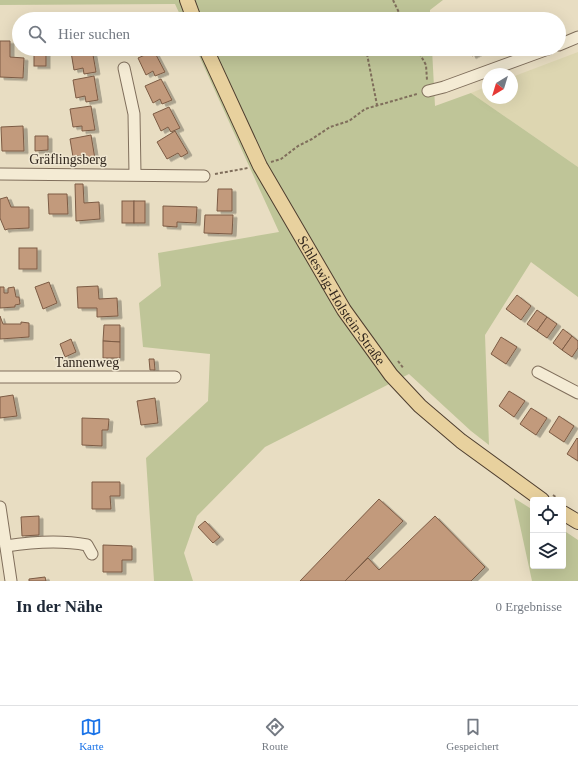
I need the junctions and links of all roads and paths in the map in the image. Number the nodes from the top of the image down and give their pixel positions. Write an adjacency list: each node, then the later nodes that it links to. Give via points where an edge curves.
1 (187, 0): 3 (main road)
2 (393, 0): 4 (path)
3 (191, 12)
4 (399, 12)
5 (578, 37): 6 (street)
6 (566, 42)
7 (210, 56): 14 (main road, Schleswig-Holstein-Straße)
8 (367, 56): 13 (path)
9 (421, 56): 12 (path, via 426,65)
10 (529, 56): 12 (street)
11 (124, 68): 16 (street, via 134,114)
12 (428, 91): 13 (path)
13 (377, 105): 14 (path, via 365,109 349,121 330,127 298,146 281,160)
14 (264, 164): 17 (path); 24 (main road, Schleswig-Holstein-Straße, via 344,310 391,375 420,406 461,441)
15 (0, 174): 16 (street, Gräflingsberg)
16 (135, 174): 17 (street, Gräflingsberg)
17 (204, 176)
18 (394, 356): 20 (path)
19 (538, 372): 23 (street)
20 (407, 374)
21 (0, 377): 22 (street, Tannenweg)
22 (175, 377)
23 (578, 393)
24 (546, 497)
25 (0, 507): 28 (street)
26 (566, 515): 27 (main road)
27 (578, 522)
28 (6, 546): 29 (street, via 72,542 87,545); 30 (street)
29 (92, 554)
30 (11, 581)

